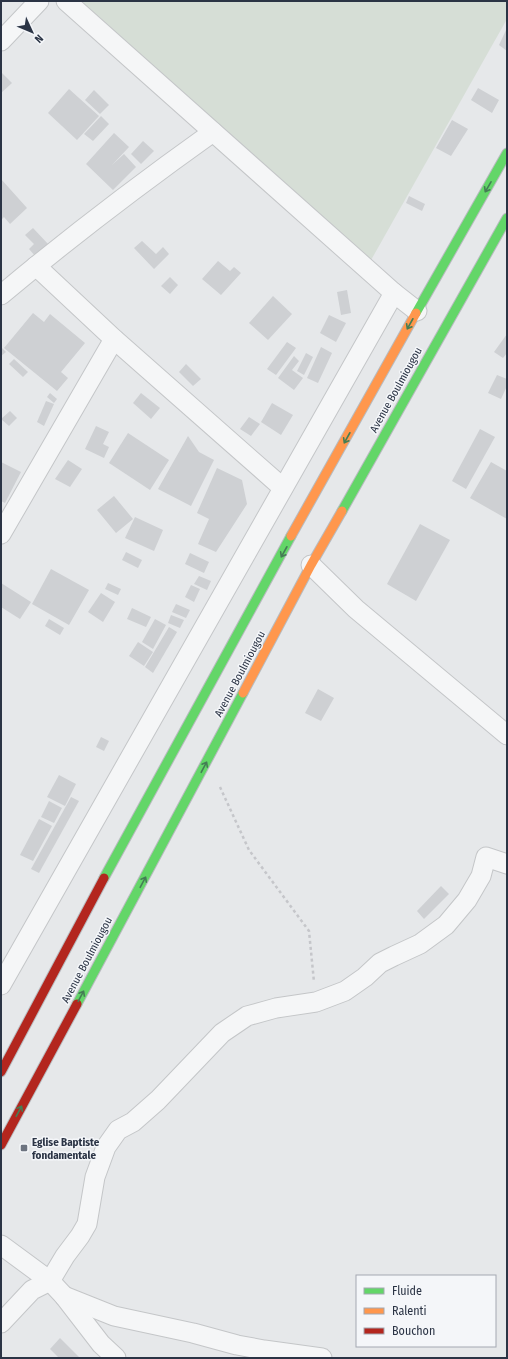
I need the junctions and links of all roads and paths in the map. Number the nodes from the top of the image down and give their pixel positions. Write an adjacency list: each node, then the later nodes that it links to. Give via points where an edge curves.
1 (39, 1): 3 (street)
2 (66, 1): 4 (street)
3 (1, 40)
4 (213, 132): 7 (street, via 134,189); 8 (street)
5 (507, 153): 10 (highway, Avenue Boulmiougou, one-way to 10)
6 (507, 218): 14 (highway, Avenue Boulmiougou)
7 (36, 266): 9 (street); 11 (street)
8 (394, 293): 10 (street); 12 (street)
9 (1, 295)
10 (417, 311): 20 (highway, Avenue Boulmiougou, one-way to 20, via 108,870)
11 (114, 339): 12 (street); 13 (street)
12 (283, 488): 18 (street)
13 (1, 534)
14 (311, 565): 15 (street, via 356,609); 16 (highway, Avenue Boulmiougou)
15 (507, 735)
16 (208, 761): 19 (path, via 249,850 309,932); 21 (highway, Avenue Boulmiougou, one-way to 16)
17 (507, 864): 19 (street, via 486,857 481,876 467,900 446,925 420,944 380,963 366,978)
18 (1, 985)
19 (316, 1002): 23 (street, via 276,1008 247,1016 222,1033 158,1100 133,1122 118,1130 106,1147 95,1178 87,1224)
20 (1, 1072)
21 (1, 1145)
22 (1, 1244): 23 (street)
23 (50, 1281): 24 (street); 25 (street, via 32,1290)
24 (64, 1296): 26 (street, via 101,1344); 27 (street, via 114,1316 237,1345)
25 (1, 1322)
26 (116, 1358)
27 (322, 1358)

